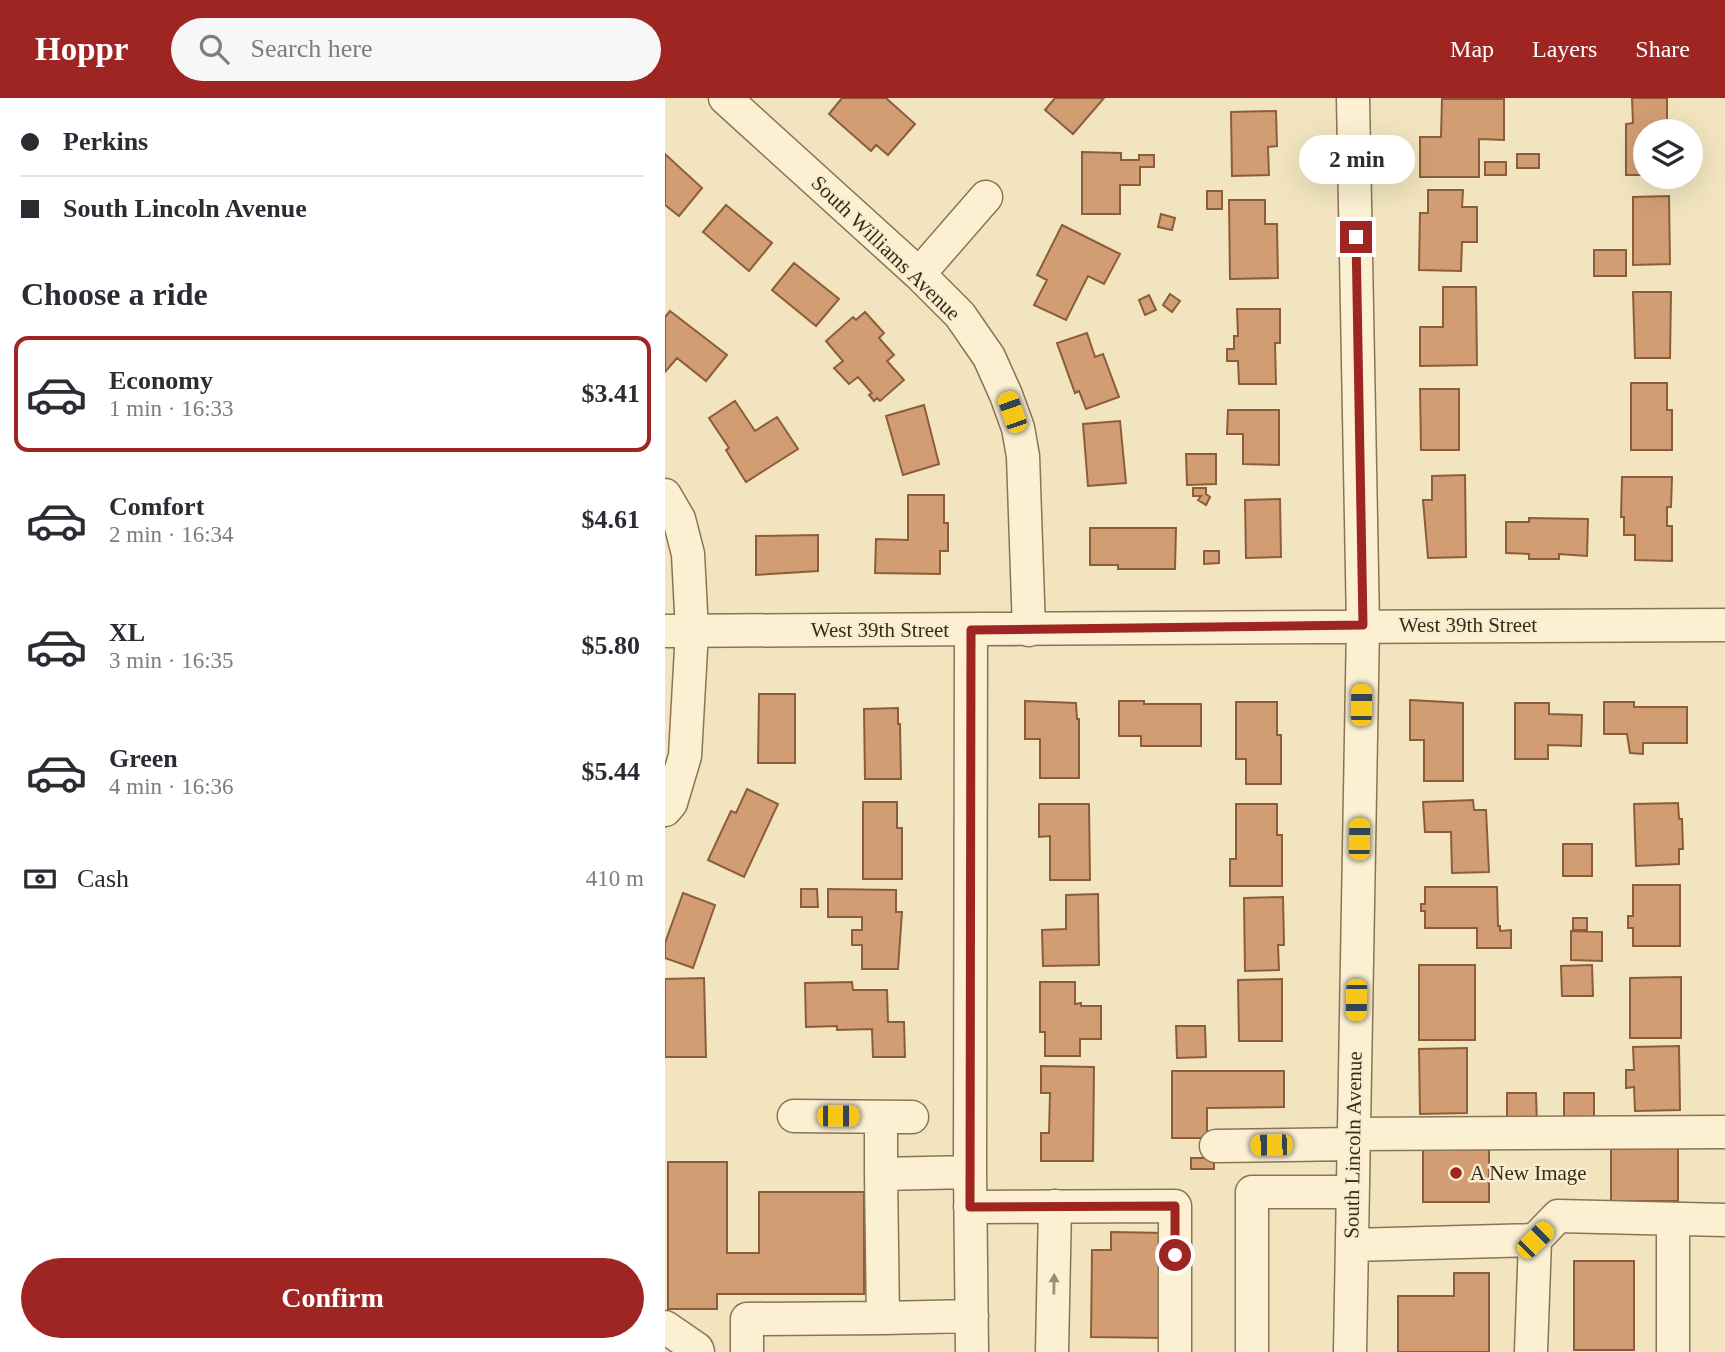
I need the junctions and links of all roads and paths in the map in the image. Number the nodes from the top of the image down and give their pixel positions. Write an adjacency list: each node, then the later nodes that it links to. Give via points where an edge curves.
1 (725, 98): 4 (street, South Williams Avenue)
2 (1353, 98): 6 (street, South Lincoln Avenue)
3 (986, 197): 4 (street)
4 (919, 274): 9 (street, South Williams Avenue, via 960,315 989,357 1018,428 1023,456)
5 (665, 495): 10 (street, via 688,554)
6 (1363, 625): 7 (street, West 39th Street); 9 (street, West 39th Street); 14 (street, South Lincoln Avenue)
7 (1725, 625)
8 (971, 630): 9 (street, West 39th Street); 10 (street, West 39th Street); 16 (street)
9 (1028, 630)
10 (679, 631): 11 (street, via 685,756)
11 (665, 810)
12 (794, 1116): 17 (street, via 896,1117)
13 (1725, 1132): 14 (street)
14 (1354, 1139): 15 (street); 18 (street, South Lincoln Avenue)
15 (1216, 1146)
16 (970, 1172): 17 (street); 20 (street)
17 (881, 1174): 26 (street)
18 (1352, 1192): 24 (street, South Lincoln Avenue); 33 (street, via 1252,1192)
19 (1055, 1206): 20 (street); 31 (street, one-way to 19); 32 (street, via 1175,1206)
20 (970, 1207): 25 (street)
21 (1673, 1219): 22 (street); 23 (street, via 1558,1216); 36 (street)
22 (1725, 1220)
23 (1535, 1240): 24 (street); 35 (street)
24 (1352, 1245): 34 (street, South Lincoln Avenue)
25 (972, 1316): 26 (street); 30 (street)
26 (883, 1318): 29 (street, via 747,1319)
27 (665, 1328): 28 (street)
28 (698, 1352)
29 (747, 1352)
30 (972, 1352)
31 (1052, 1352)
32 (1175, 1352)
33 (1252, 1352)
34 (1349, 1352)
35 (1531, 1352)
36 (1673, 1352)

